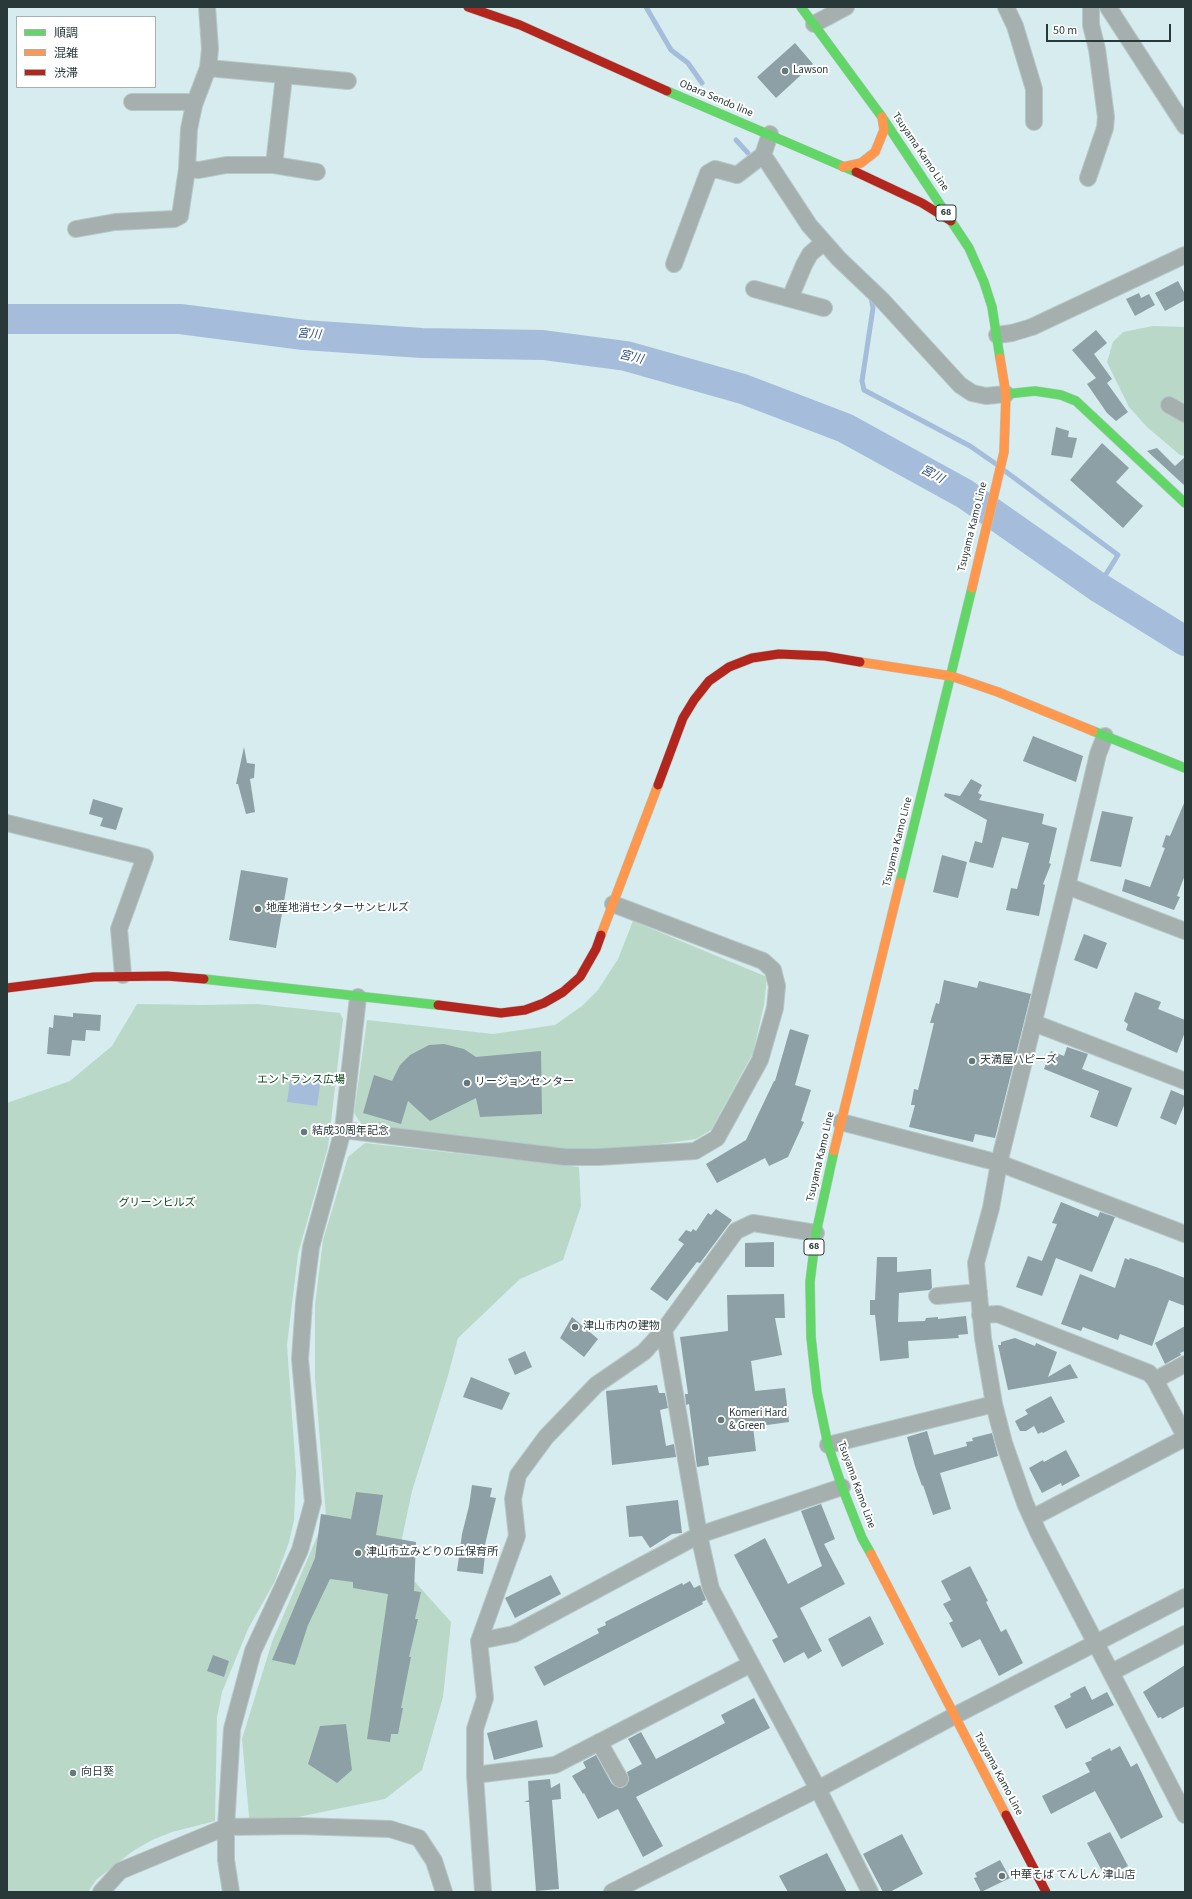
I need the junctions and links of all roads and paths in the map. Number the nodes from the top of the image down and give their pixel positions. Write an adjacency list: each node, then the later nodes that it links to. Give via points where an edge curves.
1 (207, 7): 9 (street, via 210,49)
2 (468, 7): 17 (main road, Obara Sendo line, via 520,25 636,78)
3 (801, 7): 8 (main road, Tsuyama Kamo Line / 68)
4 (846, 7): 8 (street)
5 (1006, 7): 15 (street, via 1015,26 1034,89)
6 (1091, 7): 23 (street, via 1091,25 1106,117 1105,128)
7 (1108, 7): 16 (street)
8 (814, 24): 14 (main road, Tsuyama Kamo Line / 68)
9 (208, 68): 10 (street); 13 (street)
10 (284, 76): 11 (street); 19 (street)
11 (348, 81)
12 (132, 102): 13 (street, via 187,102)
13 (194, 105): 21 (street, via 189,128)
14 (882, 117): 20 (main road, via 884,130 875,152 861,163); 24 (main road, Tsuyama Kamo Line / 68)
15 (1034, 122)
16 (1185, 126)
17 (770, 134): 18 (street); 20 (main road, Obara Sendo line)
18 (763, 155): 26 (street, via 792,201); 28 (street, via 737,175 715,169 708,173)
19 (274, 165): 21 (street, via 226,165 199,170); 22 (street)
20 (843, 167): 24 (main road, Obara Sendo line, via 922,203)
21 (187, 168): 25 (street, via 180,216 174,219 115,222)
22 (317, 172)
23 (1088, 178)
24 (951, 221): 32 (main road, Tsuyama Kamo Line / 68, via 969,248 984,282)
25 (76, 229)
26 (824, 242): 30 (street, via 810,254); 33 (street, via 882,300 960,385 972,393 986,396)
27 (1185, 254): 32 (street, via 1032,328)
28 (674, 264)
29 (754, 289): 30 (street)
30 (790, 298): 31 (street)
31 (824, 308)
32 (997, 335): 33 (main road, Tsuyama Kamo Line / 68)
33 (1006, 394): 36 (main road, via 1035,391 1061,395 1076,401); 37 (main road, Tsuyama Kamo Line / 68, via 1004,452)
34 (1169, 405): 35 (street)
35 (1185, 414)
36 (1185, 503)
37 (951, 676): 38 (main road, via 998,692); 42 (main road, via 825,656 779,654 752,658 719,674 709,681 682,718); 49 (main road, Tsuyama Kamo Line / 68)
38 (1105, 736): 39 (main road); 41 (street, via 1098,754)
39 (1185, 768)
40 (7, 823): 44 (street, via 145,857 119,929)
41 (1067, 886): 43 (street); 47 (street)
42 (613, 904): 46 (main road, via 596,949 580,978 544,1003 524,1010 501,1013); 50 (street, via 763,961 773,970 777,986 775,1008 760,1060 717,1138 696,1150 564,1157)
43 (1185, 931)
44 (123, 975): 45 (main road); 46 (main road, via 242,982)
45 (7, 988)
46 (358, 997): 50 (street)
47 (1034, 1023): 48 (street); 51 (street)
48 (1185, 1081)
49 (841, 1122): 51 (street); 52 (main road, Tsuyama Kamo Line / 68)
50 (343, 1130): 79 (street, via 311,1247 304,1302 300,1359 313,1502 300,1550 253,1650 232,1730)
51 (999, 1164): 53 (street); 54 (street, via 991,1208 976,1263)
52 (816, 1233): 57 (street, via 753,1223 736,1231); 62 (main road, Tsuyama Kamo Line / 68, via 810,1282 811,1337 817,1392)
53 (1185, 1234)
54 (979, 1292): 55 (street); 56 (street)
55 (937, 1296)
56 (980, 1315): 59 (street, via 998,1314 1149,1373); 60 (street)
57 (664, 1330): 65 (street); 68 (street, via 644,1352 596,1385 546,1437 518,1475 513,1499 517,1536)
58 (1185, 1364): 59 (street)
59 (1155, 1380): 61 (street)
60 (994, 1404): 62 (street); 64 (street, via 1004,1442)
61 (1185, 1437): 64 (street)
62 (828, 1445): 63 (main road, Tsuyama Kamo Line / 68)
63 (842, 1487): 65 (street); 72 (main road, Tsuyama Kamo Line / 68, via 862,1538)
64 (1032, 1518): 69 (street)
65 (699, 1535): 68 (street, via 514,1634); 70 (street, via 711,1589)
66 (1185, 1597): 69 (street)
67 (1185, 1634): 71 (street)
68 (479, 1640): 74 (street, via 485,1698 475,1729)
69 (1097, 1643): 71 (street); 72 (street)
70 (751, 1664): 73 (street); 76 (street)
71 (1112, 1672): 77 (street)
72 (954, 1716): 76 (street); 86 (main road, Tsuyama Kamo Line / 68)
73 (599, 1742): 74 (street, via 555,1765); 75 (street)
74 (475, 1774): 83 (street)
75 (620, 1779)
76 (818, 1789): 84 (street); 85 (street)
77 (1179, 1789): 78 (street)
78 (1185, 1815)
79 (226, 1827): 80 (street, via 120,1871); 81 (street, via 226,1860); 82 (street, via 390,1829 419,1838 434,1861)
80 (101, 1892)
81 (231, 1892)
82 (444, 1892)
83 (483, 1892)
84 (612, 1892)
85 (870, 1892)
86 (1046, 1892)

